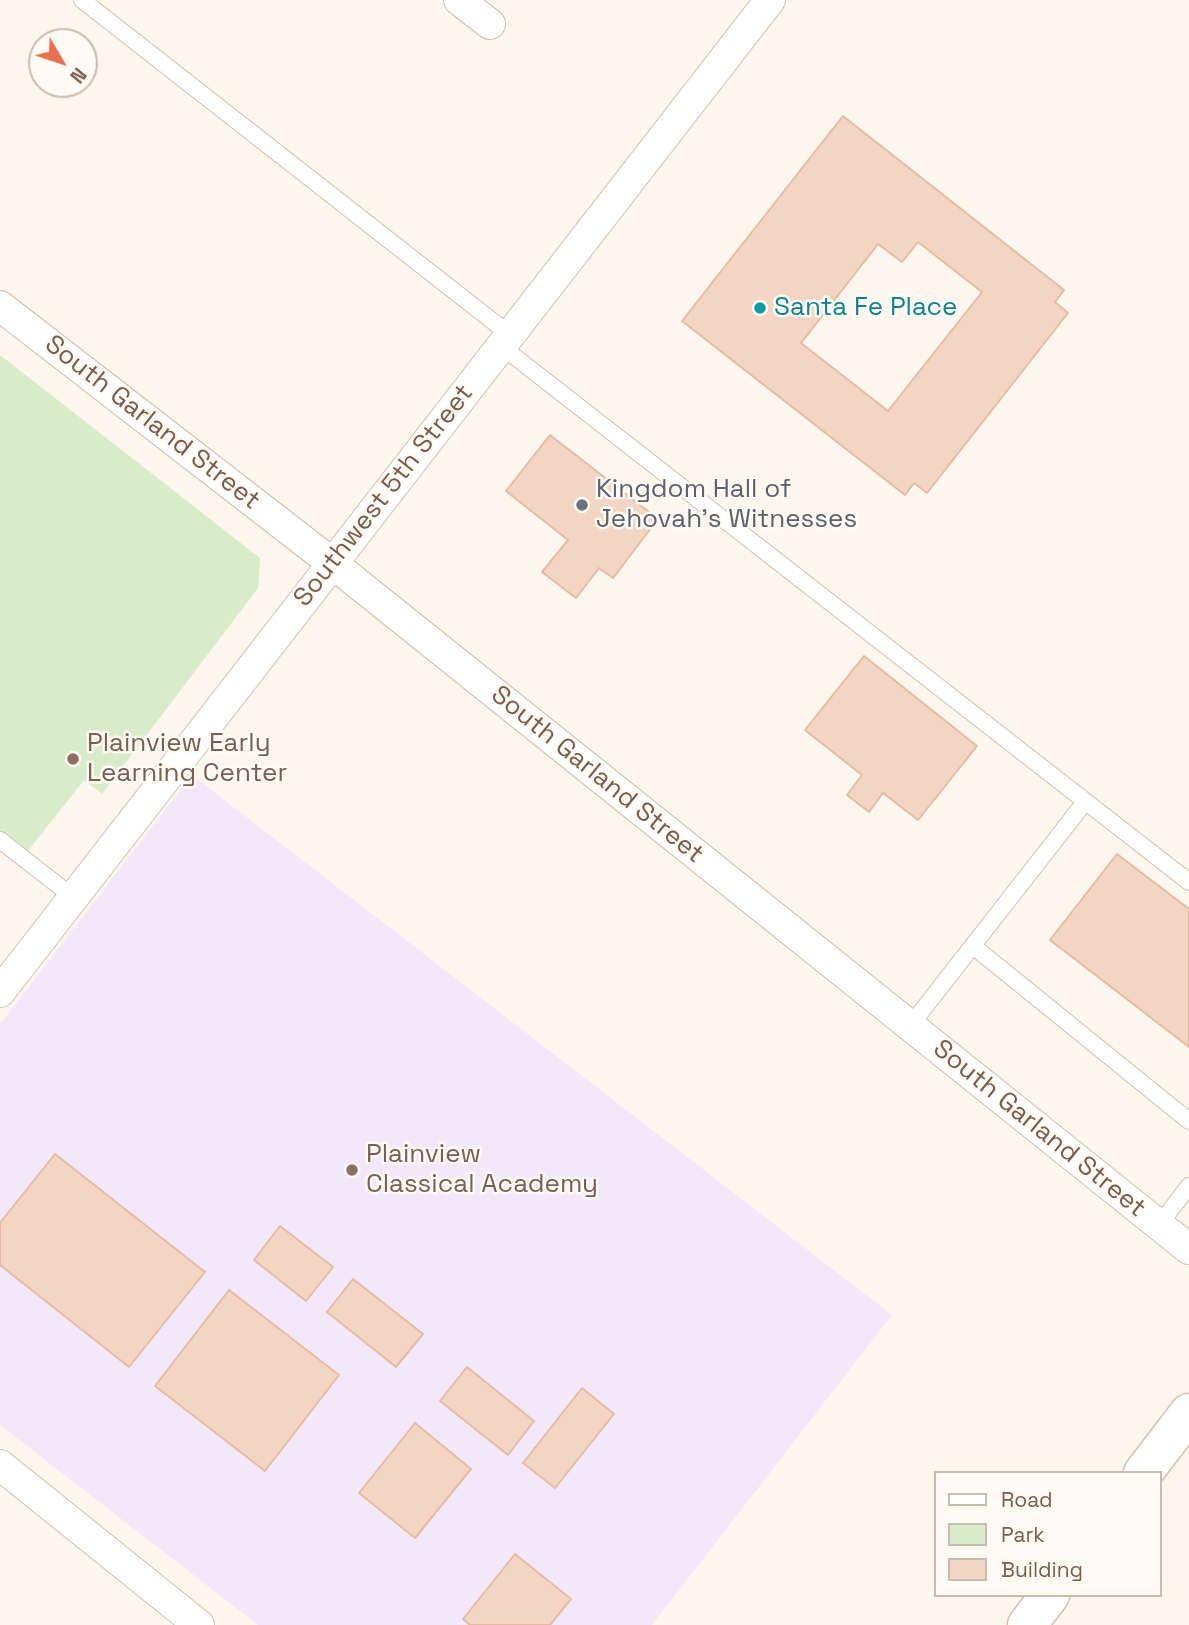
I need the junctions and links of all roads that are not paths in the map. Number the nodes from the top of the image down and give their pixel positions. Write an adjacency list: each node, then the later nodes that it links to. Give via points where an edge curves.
1 (82, 0): 6 (lane)
2 (459, 0): 4 (street)
3 (770, 0): 6 (street, Southwest 5th Street)
4 (490, 24)
5 (0, 306): 7 (street, South Garland Street)
6 (505, 340): 7 (street, Southwest 5th Street); 8 (lane)
7 (332, 563): 11 (street, Southwest 5th Street); 14 (street, South Garland Street)
8 (1085, 802): 10 (lane); 12 (lane)
9 (0, 840): 11 (lane)
10 (1189, 882)
11 (73, 897): 13 (street, Southwest 5th Street)
12 (973, 946): 14 (lane); 15 (lane)
13 (0, 992)
14 (910, 1026): 17 (street, South Garland Street)
15 (1189, 1121)
16 (1189, 1186): 17 (lane)
17 (1159, 1225): 18 (street, South Garland Street)
18 (1189, 1249)
19 (1180, 1431): 21 (main road)
20 (0, 1465): 23 (street)
21 (1145, 1471)
22 (1048, 1597): 24 (main road)
23 (200, 1625)
24 (1027, 1625)

